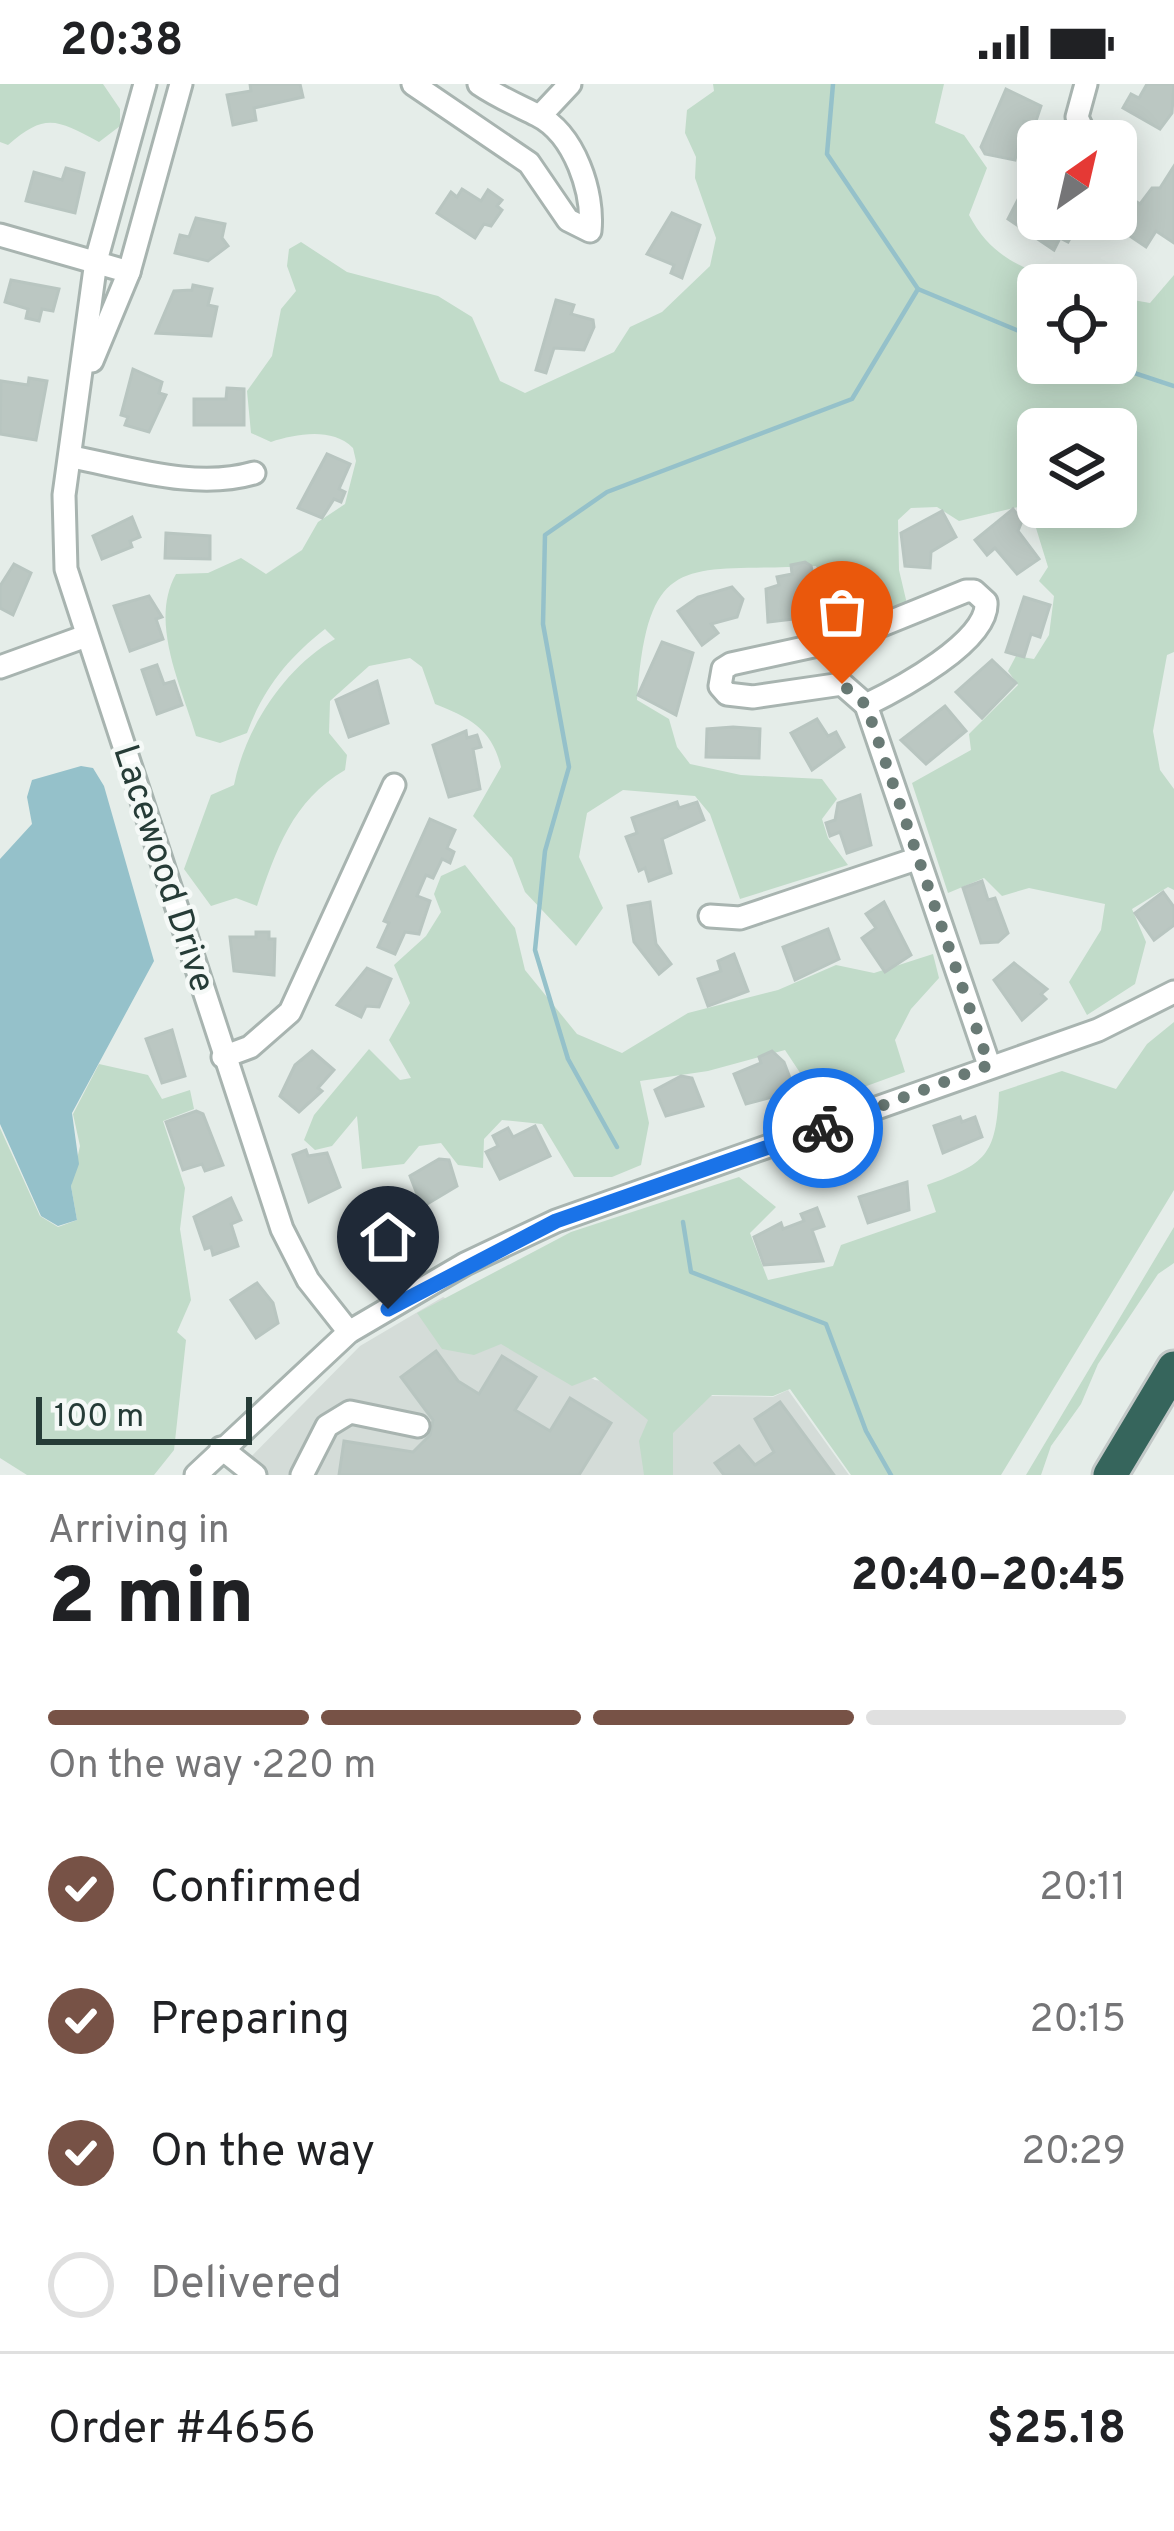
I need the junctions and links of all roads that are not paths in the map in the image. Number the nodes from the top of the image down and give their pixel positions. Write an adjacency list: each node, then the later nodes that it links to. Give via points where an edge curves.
1 (145, 84): 11 (street)
2 (181, 84): 12 (street)
3 (413, 84): 9 (street)
4 (478, 84): 7 (street)
5 (570, 84): 7 (street)
6 (1086, 84): 8 (street)
7 (529, 113): 9 (street); 9 (street, via 577,163 593,199 590,231 568,220 543,177)
8 (1078, 120)
9 (499, 143)
10 (0, 235): 11 (street)
11 (95, 261): 12 (street); 13 (street)
12 (129, 272): 13 (street)
13 (83, 384): 14 (street, Lacewood Drive)
14 (72, 457): 15 (street, via 191,479); 16 (street, Lacewood Drive, via 61,538)
15 (254, 473)
16 (86, 636): 17 (street); 23 (street, Lacewood Drive)
17 (0, 667)
18 (866, 705): 18 (street, via 930,670 977,627 988,609 981,595 966,591 850,638 741,661 720,678 736,696 842,684); 20 (street)
19 (394, 785): 23 (street, via 290,1012 250,1047)
20 (916, 859): 21 (street, via 740,918); 24 (street)
21 (710, 916)
22 (1174, 992): 24 (street, via 1098,1030)
23 (223, 1057): 25 (street, Lacewood Drive, via 282,1228 308,1280)
24 (989, 1065): 25 (street, via 556,1221)
25 (349, 1332): 28 (street)
26 (1174, 1368): 32 (highway)
27 (418, 1426): 31 (street, via 350,1412 328,1426)
28 (221, 1448): 29 (street); 30 (street)
29 (196, 1475)
30 (255, 1475)
31 (302, 1475)
32 (1110, 1475)

